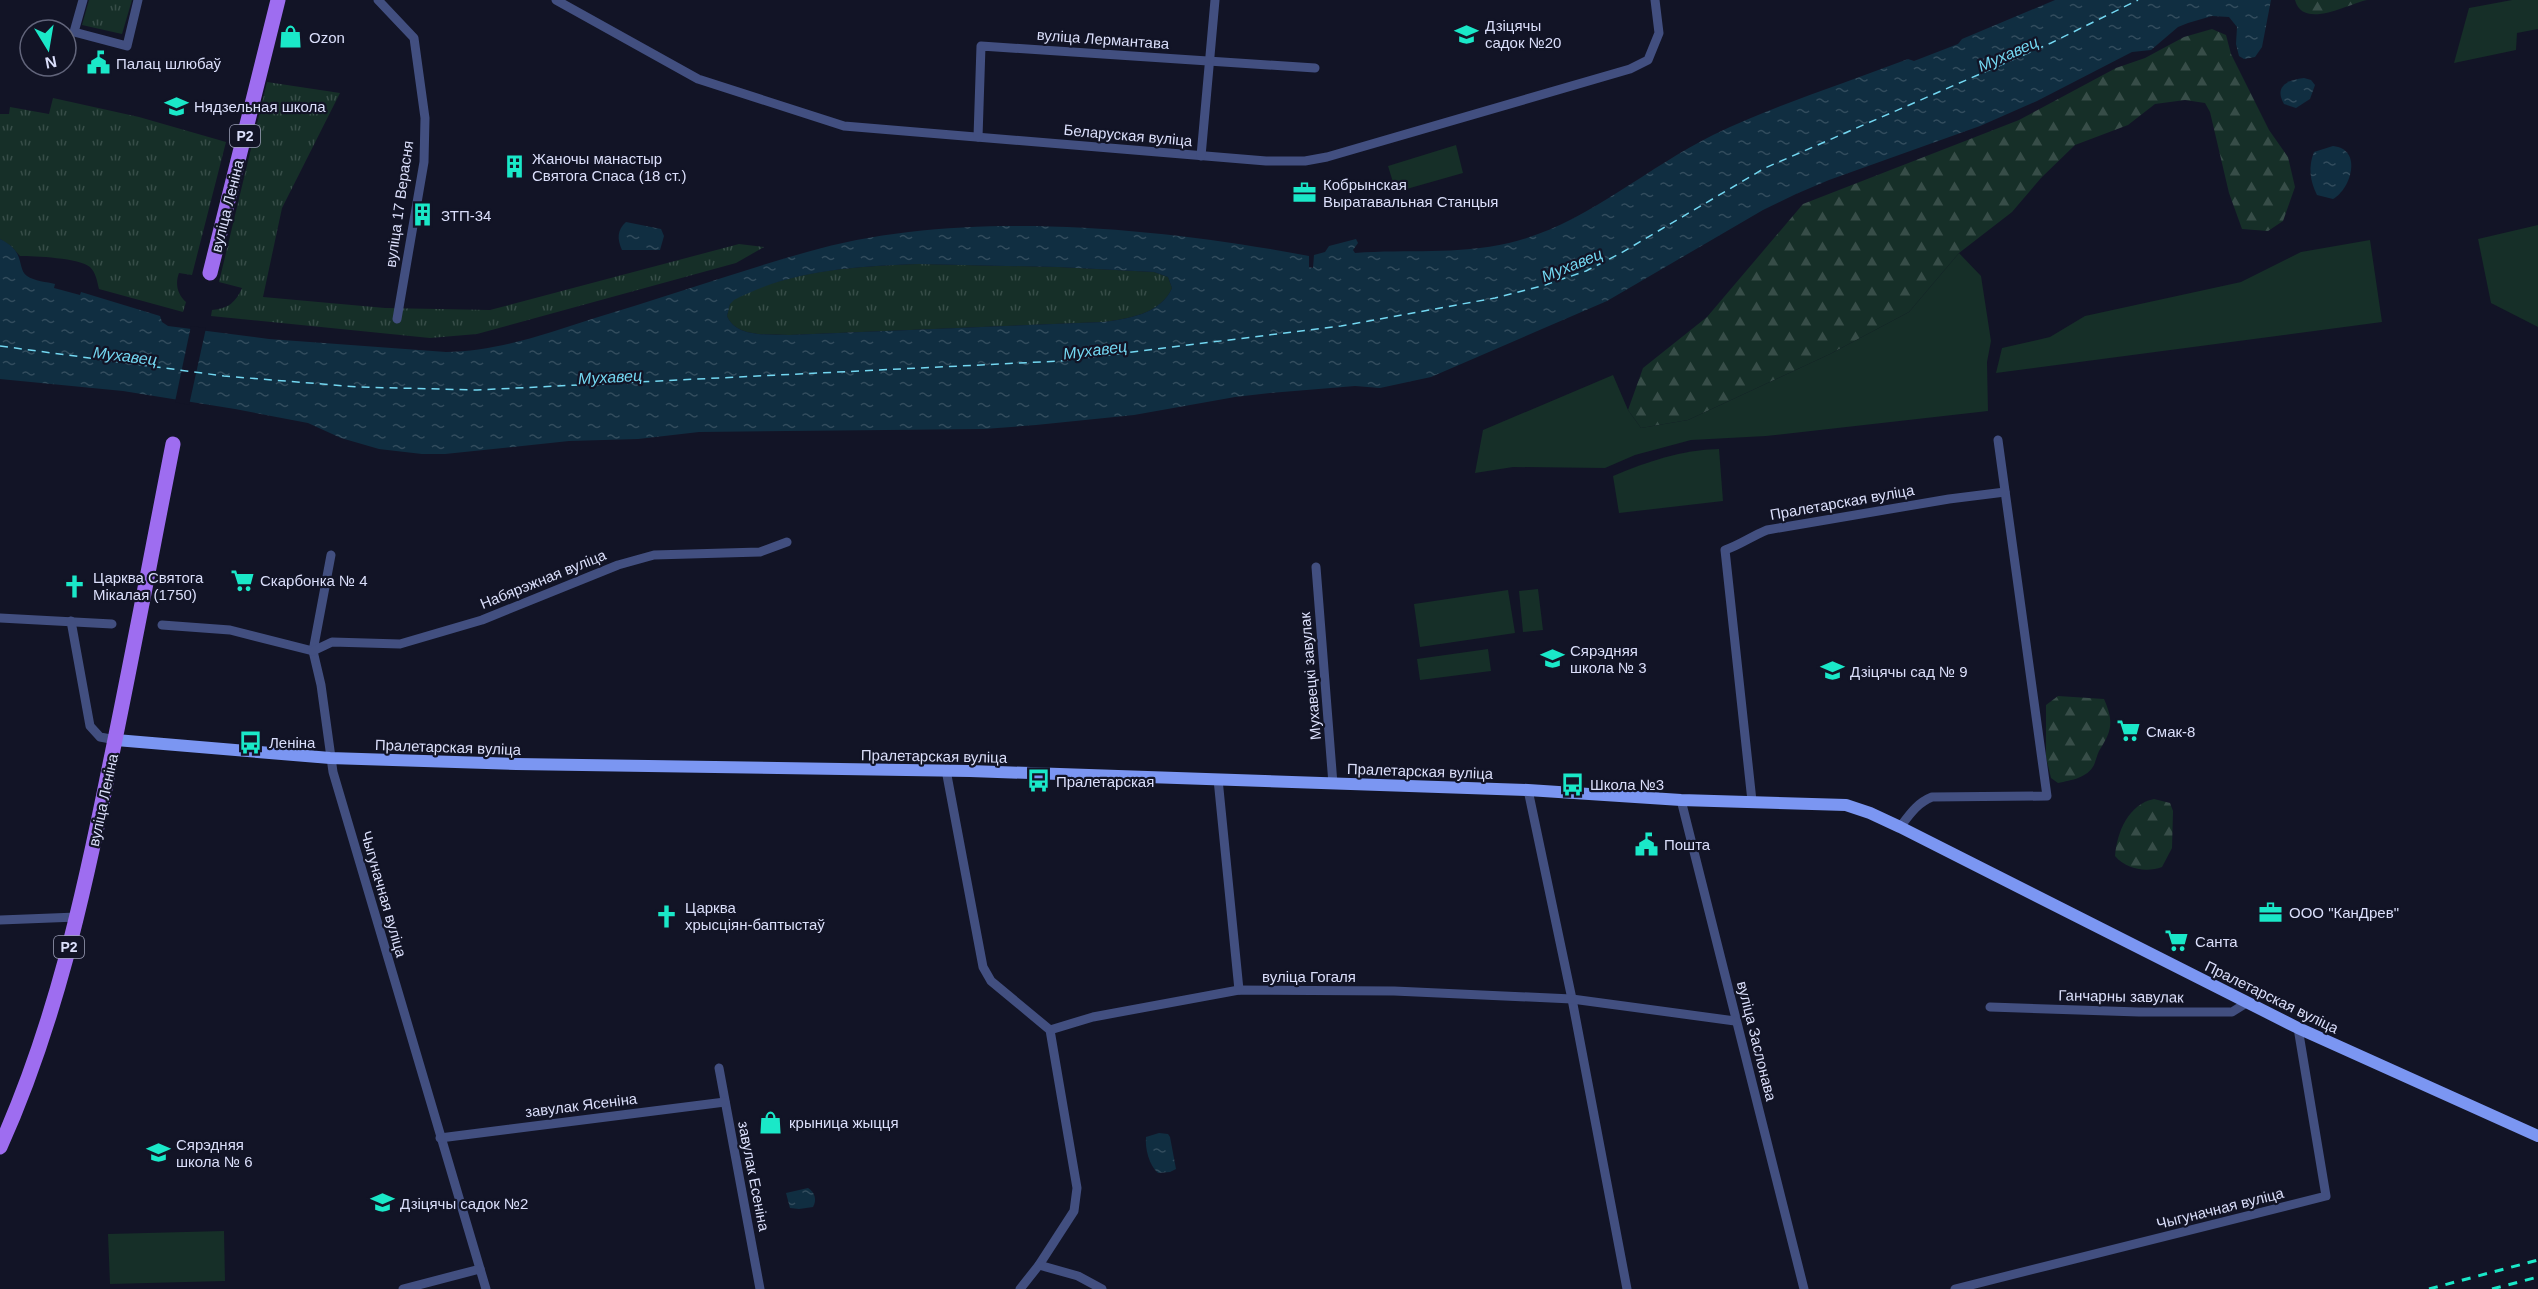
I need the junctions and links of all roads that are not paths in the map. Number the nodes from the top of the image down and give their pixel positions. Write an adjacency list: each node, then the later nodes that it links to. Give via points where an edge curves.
1 (84, 0): 2 (street, via 74,32 127,46)
2 (138, 0)
3 (278, 0): 12 (main road, вуліца Леніна / Р2)
4 (378, 0): 13 (street, вуліца 17 Верасня, via 414,38 426,118 424,162)
5 (556, 0): 10 (street, Беларуская вуліца, via 698,78 833,123)
6 (1215, 0): 8 (street)
7 (1655, 0): 11 (street, Беларуская вуліца, via 1659,33 1648,60 1630,69 1327,157 1266,161)
8 (1209, 61): 9 (street, вуліца Лермантава); 10 (street, вуліца Лермантава, via 981,46); 11 (street)
9 (1316, 68)
10 (978, 137): 11 (street, Беларуская вуліца)
11 (1201, 156)
12 (210, 273)
13 (396, 319)
14 (1998, 440): 16 (street)
15 (173, 444): 25 (main road, вуліца Леніна / Р2)
16 (2005, 492): 32 (street, Пралетарская вуліца, via 1767,530 1725,550); 33 (street, via 2047,796 1932,797 1918,805)
17 (787, 542): 24 (street, Набярэжная вуліца, via 760,552 654,555 618,565 482,620 400,644 332,642)
18 (331, 555): 24 (street)
19 (1316, 567): 29 (street, Мухавецкі завулак)
20 (0, 618): 21 (street)
21 (71, 621): 22 (street); 25 (street, via 90,726 100,737)
22 (112, 624)
23 (162, 626): 24 (street, via 230,630)
24 (313, 651): 26 (street, Чыгуначная вуліца)
25 (116, 740): 26 (main road, Пралетарская вуліца); 34 (main road, вуліца Леніна / Р2)
26 (330, 758): 27 (main road, Пралетарская вуліца); 46 (street, Чыгуначная вуліца)
27 (946, 770): 28 (main road, Пралетарская вуліца); 42 (street, via 983,968 991,981)
28 (1218, 779): 29 (main road, Пралетарская вуліца); 36 (street)
29 (1333, 784): 30 (main road, Пралетарская вуліца)
30 (1528, 790): 31 (main road, Пралетарская вуліца); 37 (street)
31 (1682, 800): 32 (main road, Пралетарская вуліца); 40 (street, вуліца Заслонава)
32 (1752, 801): 33 (main road, Пралетарская вуліца, via 1846,805)
33 (1900, 827): 38 (main road, Пралетарская вуліца)
34 (76, 916): 35 (street); 47 (main road, вуліца Леніна / Р2, via 58,991)
35 (0, 920)
36 (1239, 990): 37 (street, вуліца Гогаля, via 1394,991); 42 (street, вуліца Гогаля, via 1092,1017)
37 (1572, 999): 40 (street, вуліца Гогаля); 55 (street)
38 (2248, 1002): 39 (street, Ганчарны завулак, via 2232,1012); 41 (main road, Пралетарская вуліца)
39 (1990, 1007)
40 (1735, 1021): 56 (street, вуліца Заслонава)
41 (2298, 1028): 45 (main road, Пралетарская вуліца); 57 (street, Чыгуначная вуліца, via 2326,1196)
42 (1050, 1029): 48 (street, via 1077,1188 1074,1211)
43 (719, 1068): 44 (street, завулак Есеніна)
44 (724, 1102): 46 (street, завулак Ясеніна); 52 (street, завулак Есеніна)
45 (2538, 1136)
46 (440, 1138): 49 (street, Чыгуначная вуліца)
47 (0, 1147)
48 (1039, 1265): 53 (street); 54 (street, via 1078,1276)
49 (480, 1269): 50 (street); 51 (street, Чыгуначная вуліца)
50 (403, 1289)
51 (486, 1289)
52 (760, 1289)
53 (1020, 1289)
54 (1102, 1289)
55 (1627, 1289)
56 (1804, 1289)
57 (1955, 1289)

